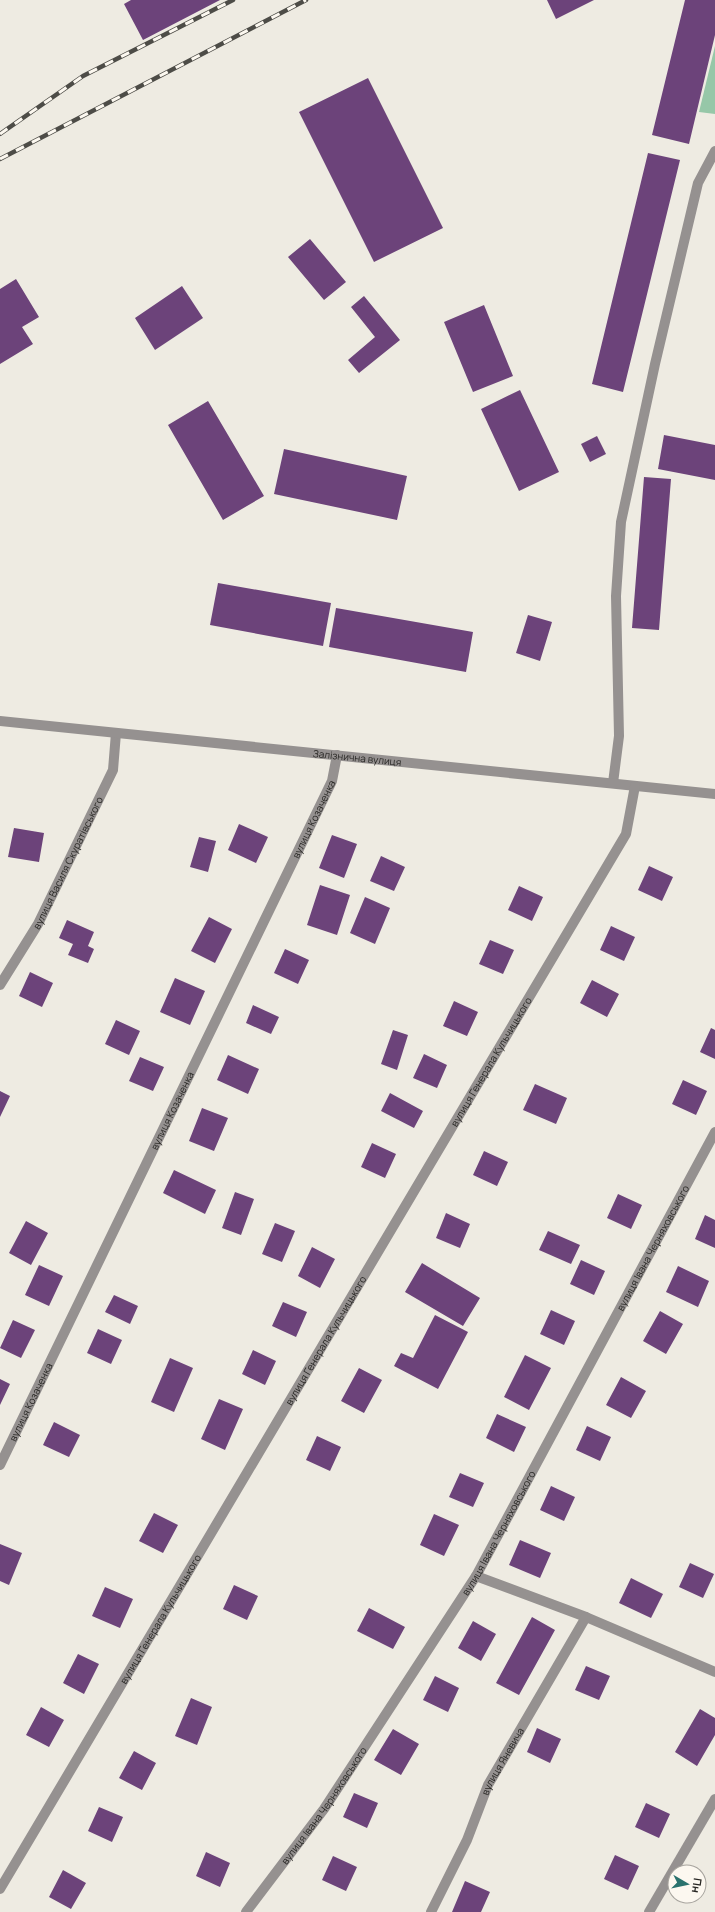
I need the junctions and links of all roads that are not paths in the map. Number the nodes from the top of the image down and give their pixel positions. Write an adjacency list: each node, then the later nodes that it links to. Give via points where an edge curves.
1 (715, 151): 5 (street, via 698,183 621,522 616,596 619,736)
2 (0, 721): 3 (street, Залізнична вулиця)
3 (116, 733): 4 (street, Залізнична вулиця); 8 (street, вулиця Василя Скуратівського, via 113,770 38,924)
4 (337, 755): 5 (street, Залізнична вулиця); 10 (street, вулиця Козаченка, via 332,781)
5 (613, 783): 6 (street, Залізнична вулиця)
6 (635, 786): 7 (street, Залізнична вулиця); 15 (street, вулиця Генерала Кульчицького, via 626,834)
7 (715, 794)
8 (0, 985)
9 (715, 1132): 11 (street, вулиця Івана Черняховського)
10 (0, 1464)
11 (476, 1576): 12 (street); 16 (street, вулиця Івана Черняховського, via 324,1809)
12 (586, 1617): 13 (street); 17 (street, вулиця Яневича, via 488,1785 467,1840)
13 (715, 1672)
14 (715, 1799): 18 (street)
15 (0, 1889)
16 (246, 1912)
17 (431, 1912)
18 (649, 1912)

